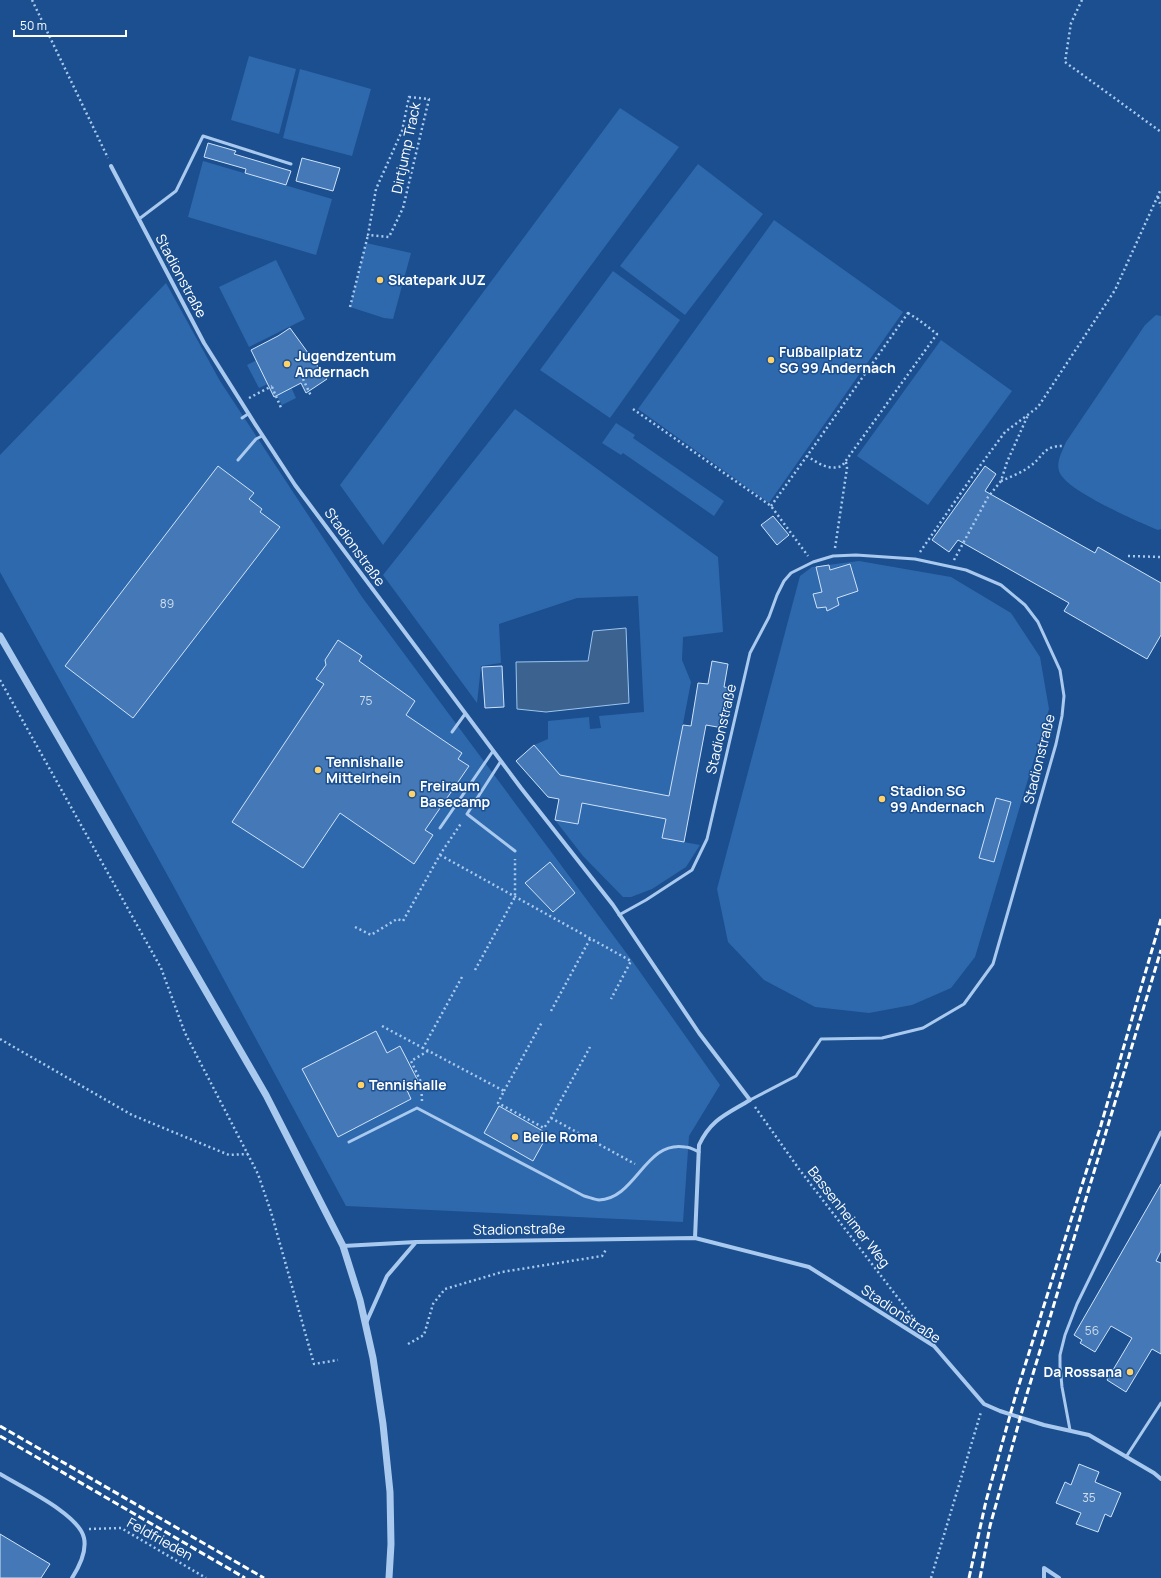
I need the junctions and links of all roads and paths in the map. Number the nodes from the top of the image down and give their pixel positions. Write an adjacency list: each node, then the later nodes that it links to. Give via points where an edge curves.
1 (32, 0): 5 (path)
2 (1082, 0): 3 (path, via 1071,23 1065,62)
3 (1161, 132)
4 (291, 164): 9 (lane, via 203,136 176,191)
5 (112, 166): 9 (street, Stadionstraße)
6 (1161, 189): 7 (path)
7 (1158, 197): 8 (path); 18 (path, via 1115,290 1038,407)
8 (1161, 207)
9 (139, 219): 14 (street, Stadionstraße, via 204,343)
10 (368, 235): 10 (path, Dirtjump Track, via 388,237 403,208 429,99 409,97 402,131 376,189); 11 (path)
11 (350, 307)
12 (303, 379): 13 (path)
13 (311, 396)
14 (241, 403): 16 (path, via 272,387); 17 (street, Stadionstraße)
15 (633, 409): 26 (path)
16 (282, 410)
17 (248, 414): 19 (lane); 20 (street, Stadionstraße)
18 (1028, 415): 25 (path); 30 (path, via 1006,432)
19 (242, 418)
20 (262, 436): 23 (lane, via 256,439); 35 (street, Stadionstraße, via 295,485)
21 (1064, 446): 25 (path, via 1054,446 1041,454 1029,467)
22 (807, 456): 24 (path, via 825,467 834,469); 24 (path, via 908,313 937,334); 26 (path)
23 (238, 460)
24 (846, 462): 27 (path)
25 (1001, 481): 32 (path, via 988,497)
26 (771, 506): 31 (path)
27 (834, 556): 30 (lane, Stadionstraße); 31 (lane, Stadionstraße)
28 (1128, 556): 29 (path)
29 (1161, 557)
30 (915, 559): 32 (lane, Stadionstraße)
31 (813, 562): 44 (lane, Stadionstraße, via 791,573 784,580 769,617 750,653 707,840 692,870)
32 (950, 566): 58 (lane, Stadionstraße, via 1001,585 1025,605 1038,622 1050,645 1060,670 1064,696 1056,744 993,964 964,1004 923,1028 882,1038 821,1039 796,1076)
33 (0, 636): 69 (street, via 266,1095)
34 (0, 680): 64 (path, via 161,968 186,1033)
35 (465, 714): 36 (lane); 37 (street, Stadionstraße)
36 (452, 732)
37 (493, 750): 38 (street, Stadionstraße); 40 (lane)
38 (501, 761): 39 (lane); 44 (street, Stadionstraße)
39 (467, 814): 41 (lane); 42 (path)
40 (440, 828)
41 (515, 851): 43 (path)
42 (440, 855): 43 (path); 45 (path, via 404,921 397,918 371,935)
43 (515, 897): 46 (path); 47 (path)
44 (619, 915): 58 (street, Stadionstraße, via 699,1033)
45 (355, 927)
46 (590, 939): 49 (path, via 631,961); 50 (path)
47 (475, 970)
48 (462, 977): 55 (path)
49 (611, 999)
50 (551, 1011)
51 (542, 1022): 57 (path)
52 (382, 1026): 55 (path)
53 (0, 1038): 64 (path, via 132,1115 229,1156)
54 (590, 1047): 60 (path)
55 (423, 1048): 56 (path)
56 (429, 1051): 57 (path); 59 (path, via 411,1061 422,1082)
57 (504, 1091): 60 (path, via 498,1104 544,1128)
58 (750, 1100): 63 (street, Stadionstraße, via 715,1122 704,1135); 71 (path, Bassenheimer Weg, via 799,1169)
59 (422, 1111): 62 (lane, via 417,1108); 65 (lane, via 584,1196 599,1200 611,1197 622,1190)
60 (551, 1118): 65 (path)
61 (1161, 1132): 76 (lane, via 1077,1304 1065,1335 1060,1366)
62 (349, 1142)
63 (699, 1152): 65 (lane, via 676,1146 664,1149); 66 (street, Stadionstraße)
64 (248, 1154): 73 (path, via 271,1212 314,1364)
65 (643, 1168)
66 (695, 1238): 67 (street, Stadionstraße); 75 (street, Stadionstraße, via 809,1267 934,1346)
67 (612, 1239): 68 (street, Stadionstraße); 72 (path, via 602,1256 502,1272 445,1289 433,1304 424,1335)
68 (416, 1242): 69 (street, Stadionstraße); 70 (street, via 387,1276)
69 (343, 1246): 70 (street)
70 (366, 1325): 83 (street, via 383,1424 390,1492)
71 (922, 1329)
72 (408, 1344)
73 (338, 1360)
74 (1161, 1403): 77 (lane)
75 (984, 1404): 76 (street, Stadionstraße, via 1029,1420); 84 (path)
76 (1070, 1430): 77 (street, Stadionstraße, via 1089,1435)
77 (1126, 1457): 79 (street, Stadionstraße)
78 (0, 1474): 80 (street, via 72,1518)
79 (1161, 1479)
80 (81, 1530): 81 (street, via 84,1552); 82 (path, Feldfrieden, via 121,1528)
81 (72, 1578)
82 (206, 1578)
83 (389, 1578)
84 (931, 1578)
85 (1044, 1578): 86 (street, via 1044,1568)
86 (1059, 1578)

